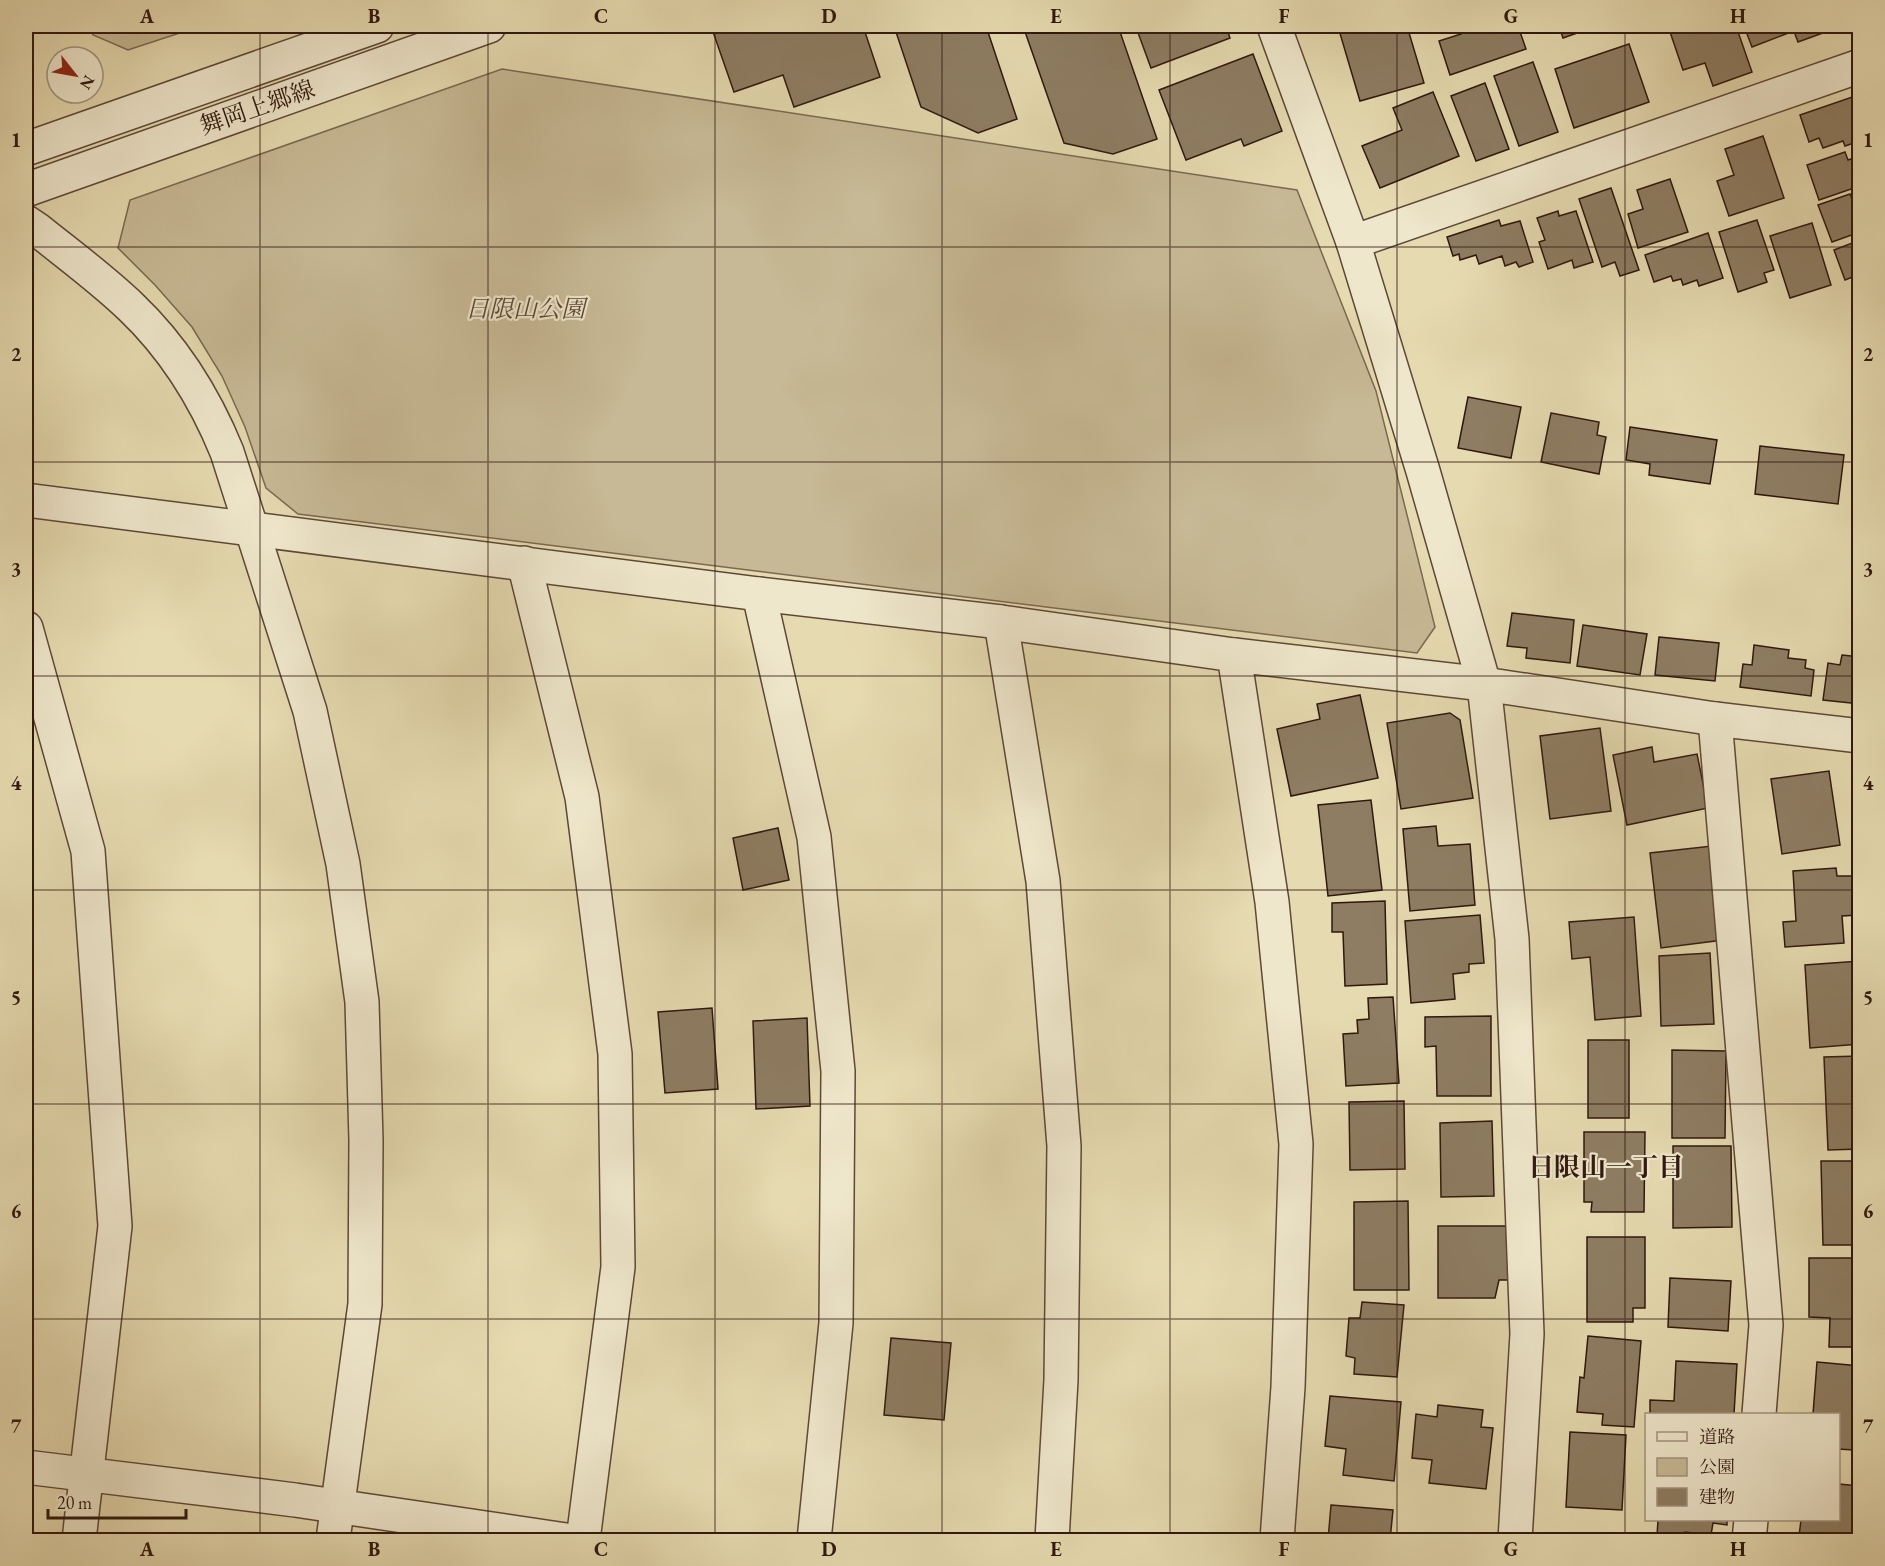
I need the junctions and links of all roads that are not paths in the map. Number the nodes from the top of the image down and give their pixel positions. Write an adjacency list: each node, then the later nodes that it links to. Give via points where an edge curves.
1 (377, 26): 5 (street, 舞岡上郷線)
2 (489, 26): 6 (street, 舞岡上郷線)
3 (1274, 26): 8 (street)
4 (1860, 66): 8 (street)
5 (26, 150)
6 (26, 190)
7 (26, 222): 10 (street, via 130,306 168,348 214,420)
8 (1353, 242): 16 (street)
9 (26, 500): 10 (street)
10 (251, 528): 11 (street); 22 (street, via 310,711 343,864 362,1002 365,1304)
11 (524, 563): 12 (street); 27 (street, via 582,797 615,1054 618,1267)
12 (759, 594): 13 (street); 28 (street, via 814,837 838,1071 836,1323)
13 (1001, 622): 15 (street); 29 (street, via 1043,881 1064,1146 1061,1380)
14 (26, 628): 21 (street, via 88,851 115,1226)
15 (1234, 655): 16 (street); 30 (street, via 1272,902 1296,1144 1288,1388)
16 (1484, 684): 17 (street); 31 (street, via 1512,939 1527,1334)
17 (1715, 719): 18 (street); 19 (street, via 1766,1325)
18 (1860, 736)
19 (1759, 1413)
20 (26, 1467): 21 (street)
21 (87, 1474): 22 (street); 24 (street)
22 (338, 1507): 25 (street); 26 (street)
23 (1751, 1521): 32 (street)
24 (79, 1540)
25 (333, 1540)
26 (566, 1540)
27 (583, 1540)
28 (814, 1540)
29 (1052, 1540)
30 (1277, 1540)
31 (1515, 1540)
32 (1749, 1540)

